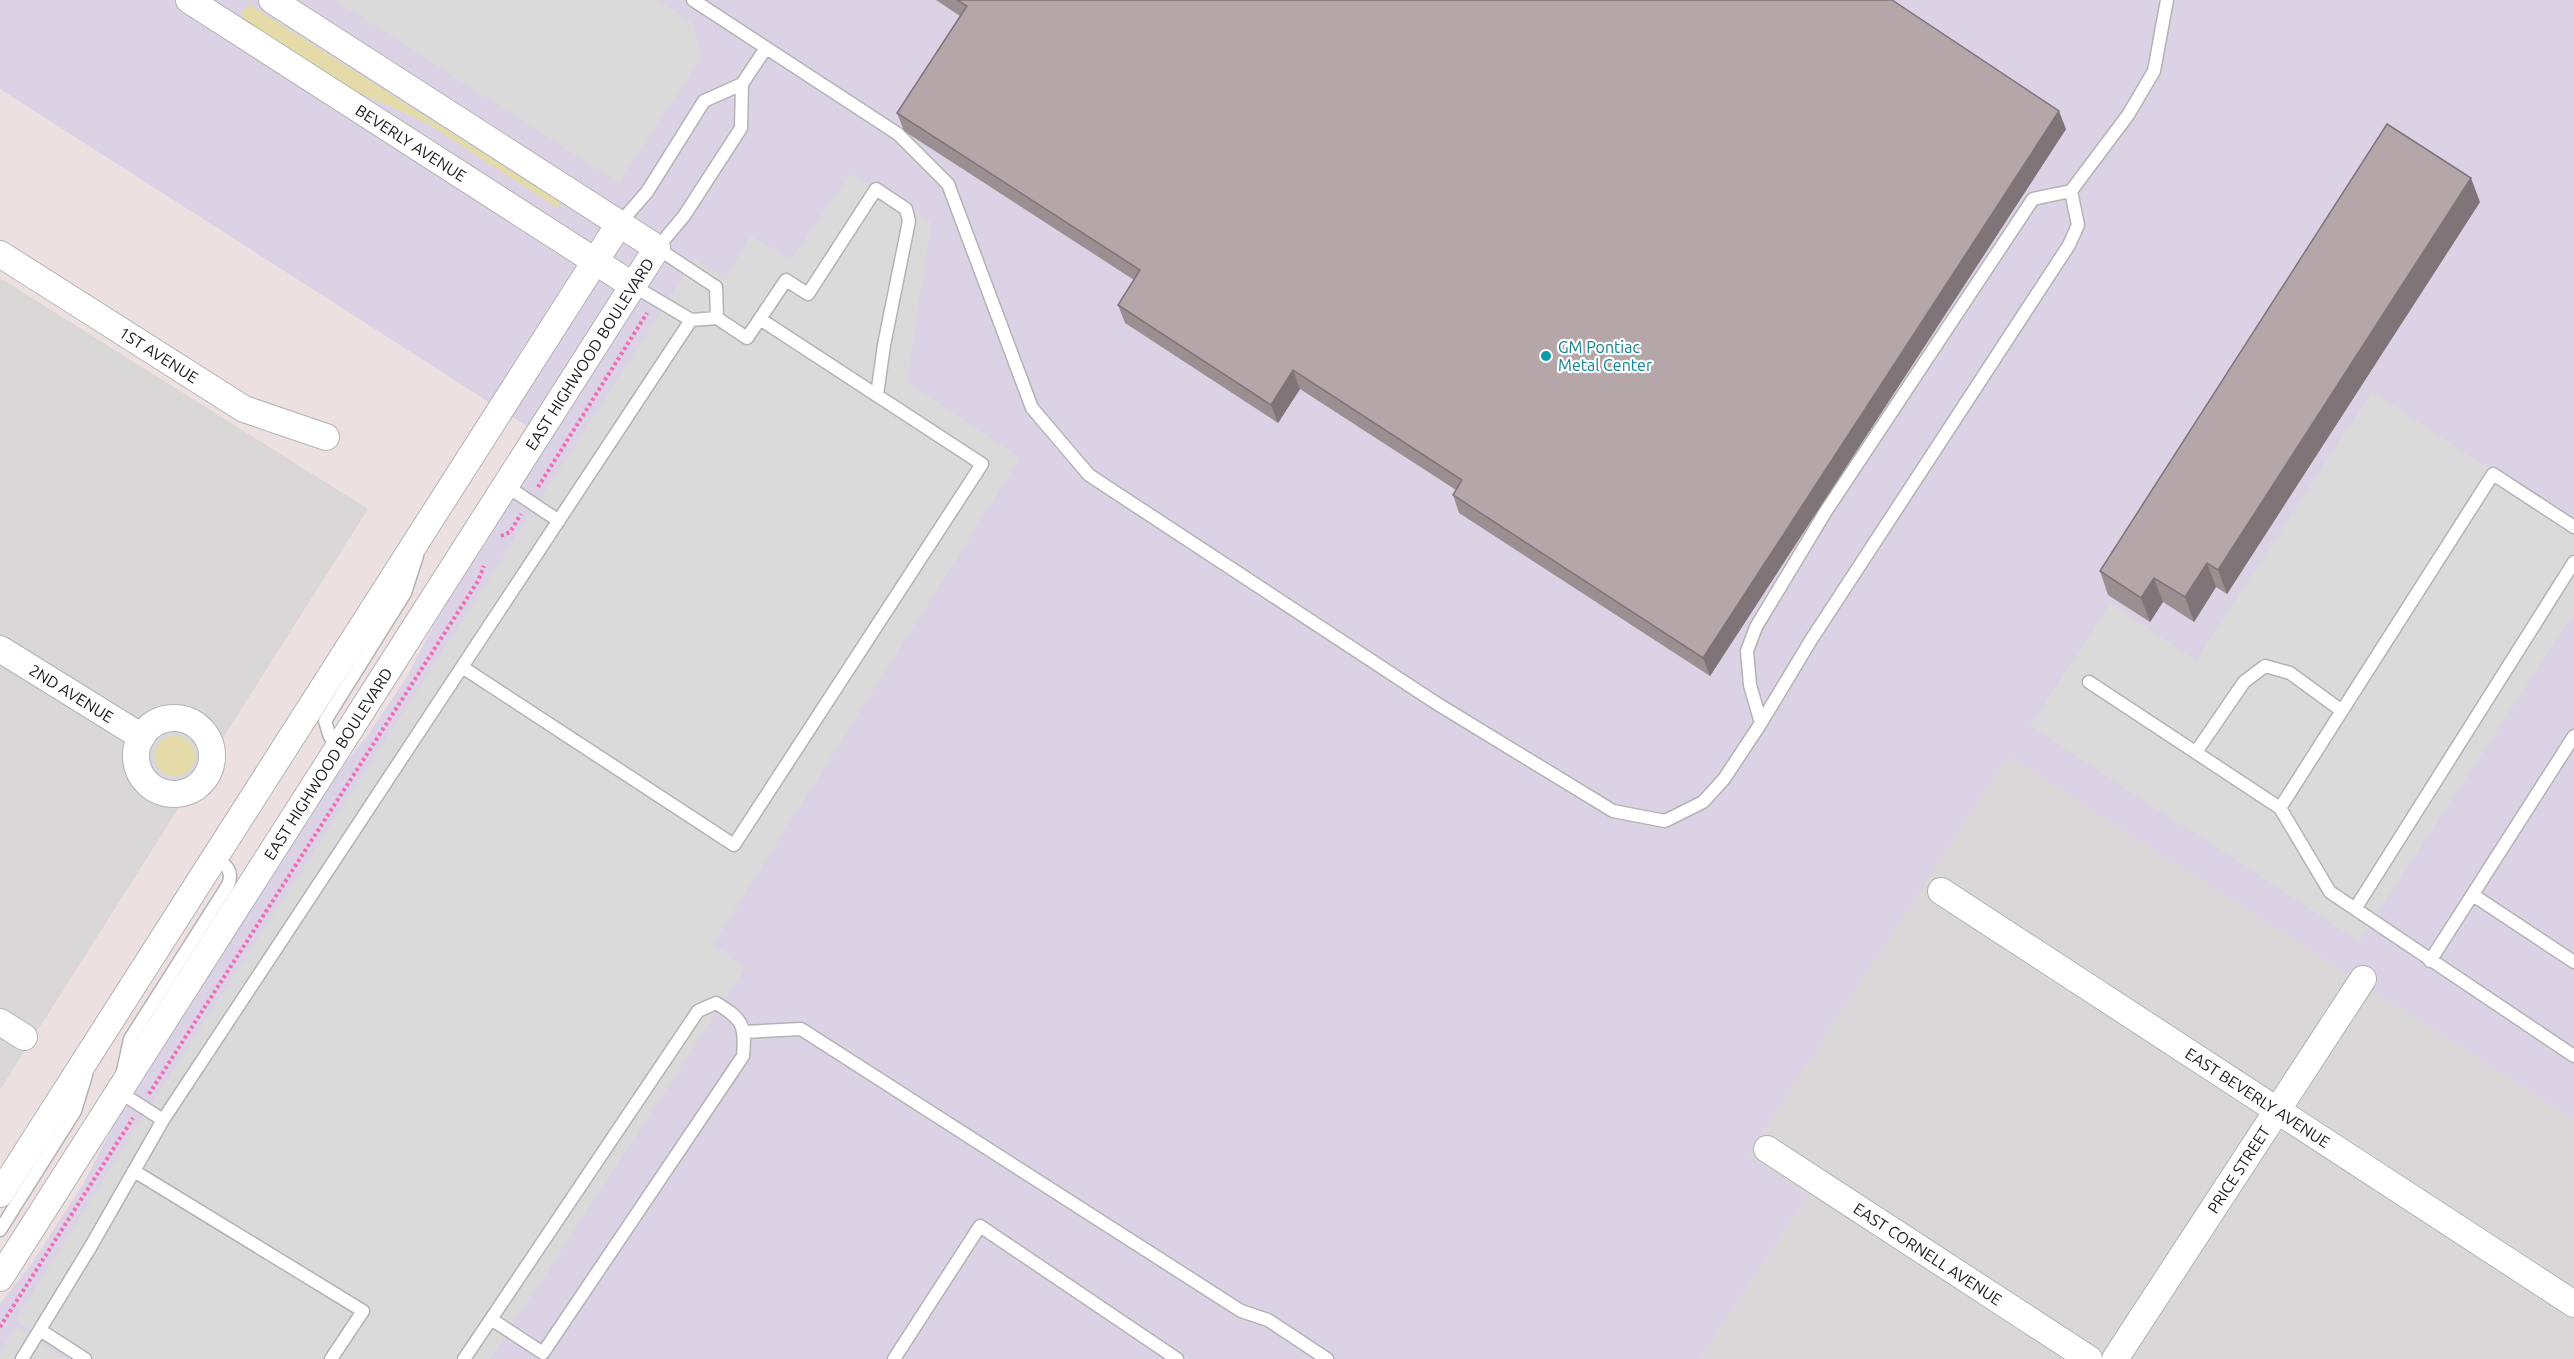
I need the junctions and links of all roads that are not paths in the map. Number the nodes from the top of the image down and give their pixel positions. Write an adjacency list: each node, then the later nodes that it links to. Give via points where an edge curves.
1 (189, 0): 11 (street, BEVERLY AVENUE)
2 (272, 0): 8 (street)
3 (693, 0): 5 (lane)
4 (2167, 0): 7 (lane, via 2154,71 2128,115)
5 (766, 48): 6 (lane); 27 (lane, via 898,134 948,184 1032,408 1089,476 1436,703 1613,811 1665,821 1703,802 1724,779)
6 (742, 84): 8 (lane, via 704,101 647,192); 9 (lane, via 741,128 684,216)
7 (2071, 191): 27 (lane, via 2078,225 2070,245 1811,640); 27 (lane, via 2033,199 1826,511 1756,627 1747,651 1750,684)
8 (619, 224): 9 (street); 11 (street)
9 (657, 248): 12 (street, EAST HIGHWOOD BOULEVARD); 13 (lane, via 716,286)
10 (0, 254): 17 (street, 1ST AVENUE, via 244,409)
11 (595, 261): 12 (street, BEVERLY AVENUE); 19 (street)
12 (632, 285): 15 (lane); 18 (street, EAST HIGHWOOD BOULEVARD)
13 (717, 318): 14 (lane, via 747,338); 15 (lane)
14 (760, 319): 16 (lane); 16 (lane, via 786,280 808,294 876,189 906,209 909,221)
15 (691, 320): 20 (lane)
16 (877, 395): 24 (lane, via 982,464 734,845)
17 (326, 437)
18 (505, 485): 20 (lane); 30 (street, EAST HIGHWOOD BOULEVARD)
19 (429, 521): 30 (lane, via 405,593 325,722 330,737); 33 (street)
20 (559, 521): 24 (lane)
21 (2574, 527): 26 (lane, via 2493,474)
22 (2574, 562): 36 (lane)
23 (0, 650): 29 (street, 2ND AVENUE)
24 (462, 667): 47 (lane)
25 (2089, 682): 31 (lane)
26 (2342, 711): 31 (lane, via 2290,674 2265,666 2244,682); 32 (lane)
27 (1761, 723)
28 (2574, 736): 35 (lane)
29 (141, 737)
30 (340, 744): 45 (street, EAST HIGHWOOD BOULEVARD)
31 (2196, 752): 32 (lane)
32 (2280, 808): 36 (lane, via 2330,892)
33 (215, 857): 43 (street); 45 (lane, via 229,869 231,879 130,1039)
34 (1941, 891): 46 (street, EAST BEVERLY AVENUE)
35 (2472, 895): 37 (lane); 38 (lane)
36 (2355, 909): 37 (lane)
37 (2430, 961): 44 (lane)
38 (2574, 962)
39 (2363, 979): 46 (street, PRICE STREET)
40 (0, 1022): 42 (street)
41 (745, 1032): 54 (lane, via 737,1016 716,1003 698,1011); 56 (lane, via 743,1056); 63 (lane, via 801,1029 1241,1311 1268,1320)
42 (24, 1037)
43 (95, 1045): 50 (street); 51 (lane, via 75,1111)
44 (2574, 1056)
45 (118, 1092): 47 (lane); 52 (street, EAST HIGHWOOD BOULEVARD)
46 (2278, 1110): 53 (street, EAST BEVERLY AVENUE); 65 (street, PRICE STREET)
47 (163, 1120): 49 (lane)
48 (1767, 1149): 64 (street, EAST CORNELL AVENUE)
49 (134, 1170): 55 (lane); 59 (lane, via 363,1311)
50 (0, 1194)
51 (0, 1230)
52 (2, 1270)
53 (2574, 1304)
54 (491, 1319): 56 (lane); 60 (lane)
55 (40, 1330): 57 (lane); 58 (lane)
56 (547, 1356)
57 (22, 1359)
58 (85, 1359)
59 (331, 1359)
60 (464, 1359)
61 (894, 1359): 62 (lane, via 980,1226)
62 (1177, 1359)
63 (1327, 1359)
64 (2089, 1359)
65 (2115, 1359)

